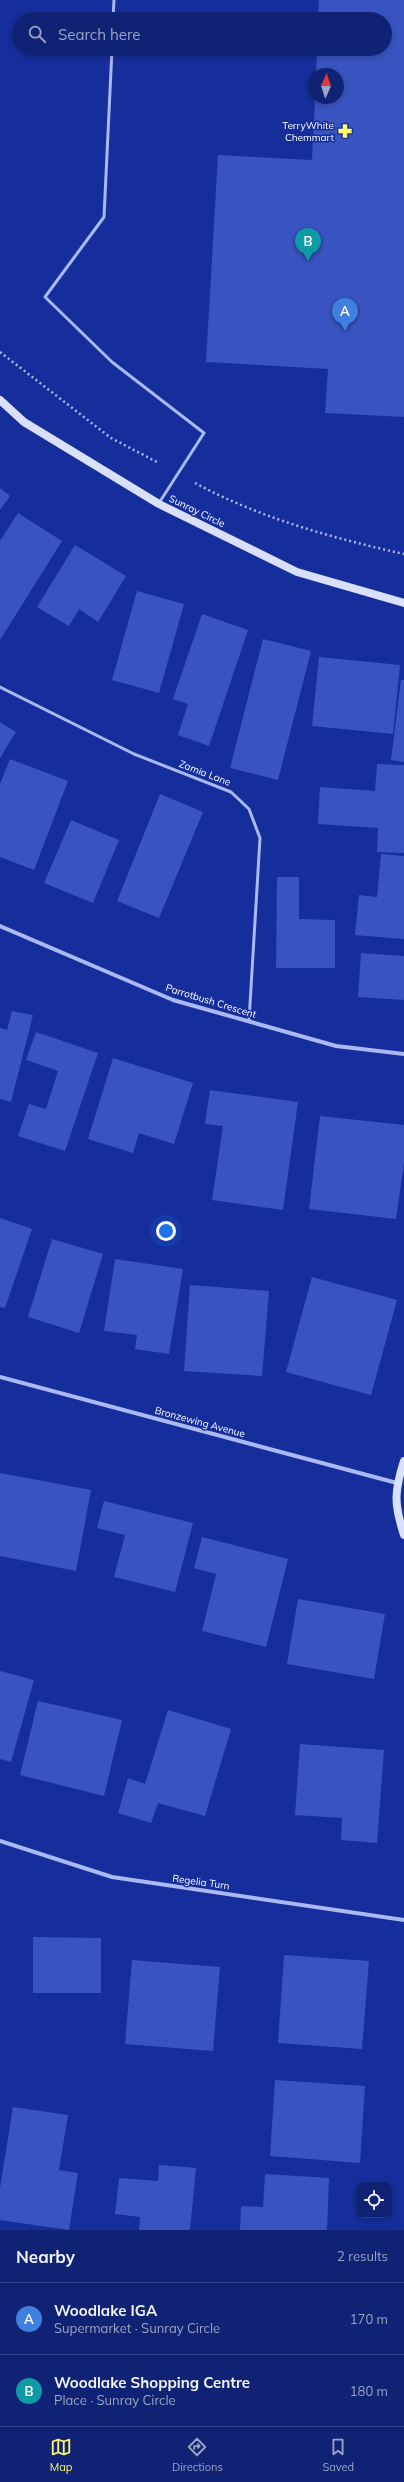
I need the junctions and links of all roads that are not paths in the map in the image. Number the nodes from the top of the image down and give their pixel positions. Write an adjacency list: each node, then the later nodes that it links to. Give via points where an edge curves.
1 (114, 0): 2 (lane)
2 (113, 12)
3 (112, 56): 5 (lane, via 104,217 45,297 112,362 204,433)
4 (0, 400): 5 (street, Sunray Circle, via 24,422)
5 (159, 504): 6 (street, Sunray Circle, via 297,572)
6 (404, 603)
7 (0, 687): 9 (lane, Zamia Lane, via 134,754 231,792 249,809 260,838)
8 (0, 926): 9 (street, Parrotbush Crescent, via 173,1000)
9 (249, 1021): 10 (street, Parrotbush Crescent, via 336,1046)
10 (404, 1054)
11 (0, 1377): 13 (street, Bronzewing Avenue)
12 (404, 1461): 13 (street)
13 (397, 1483): 14 (street, via 396,1510)
14 (404, 1535)
15 (0, 1841): 16 (street, Regelia Turn, via 112,1878)
16 (404, 1920)

